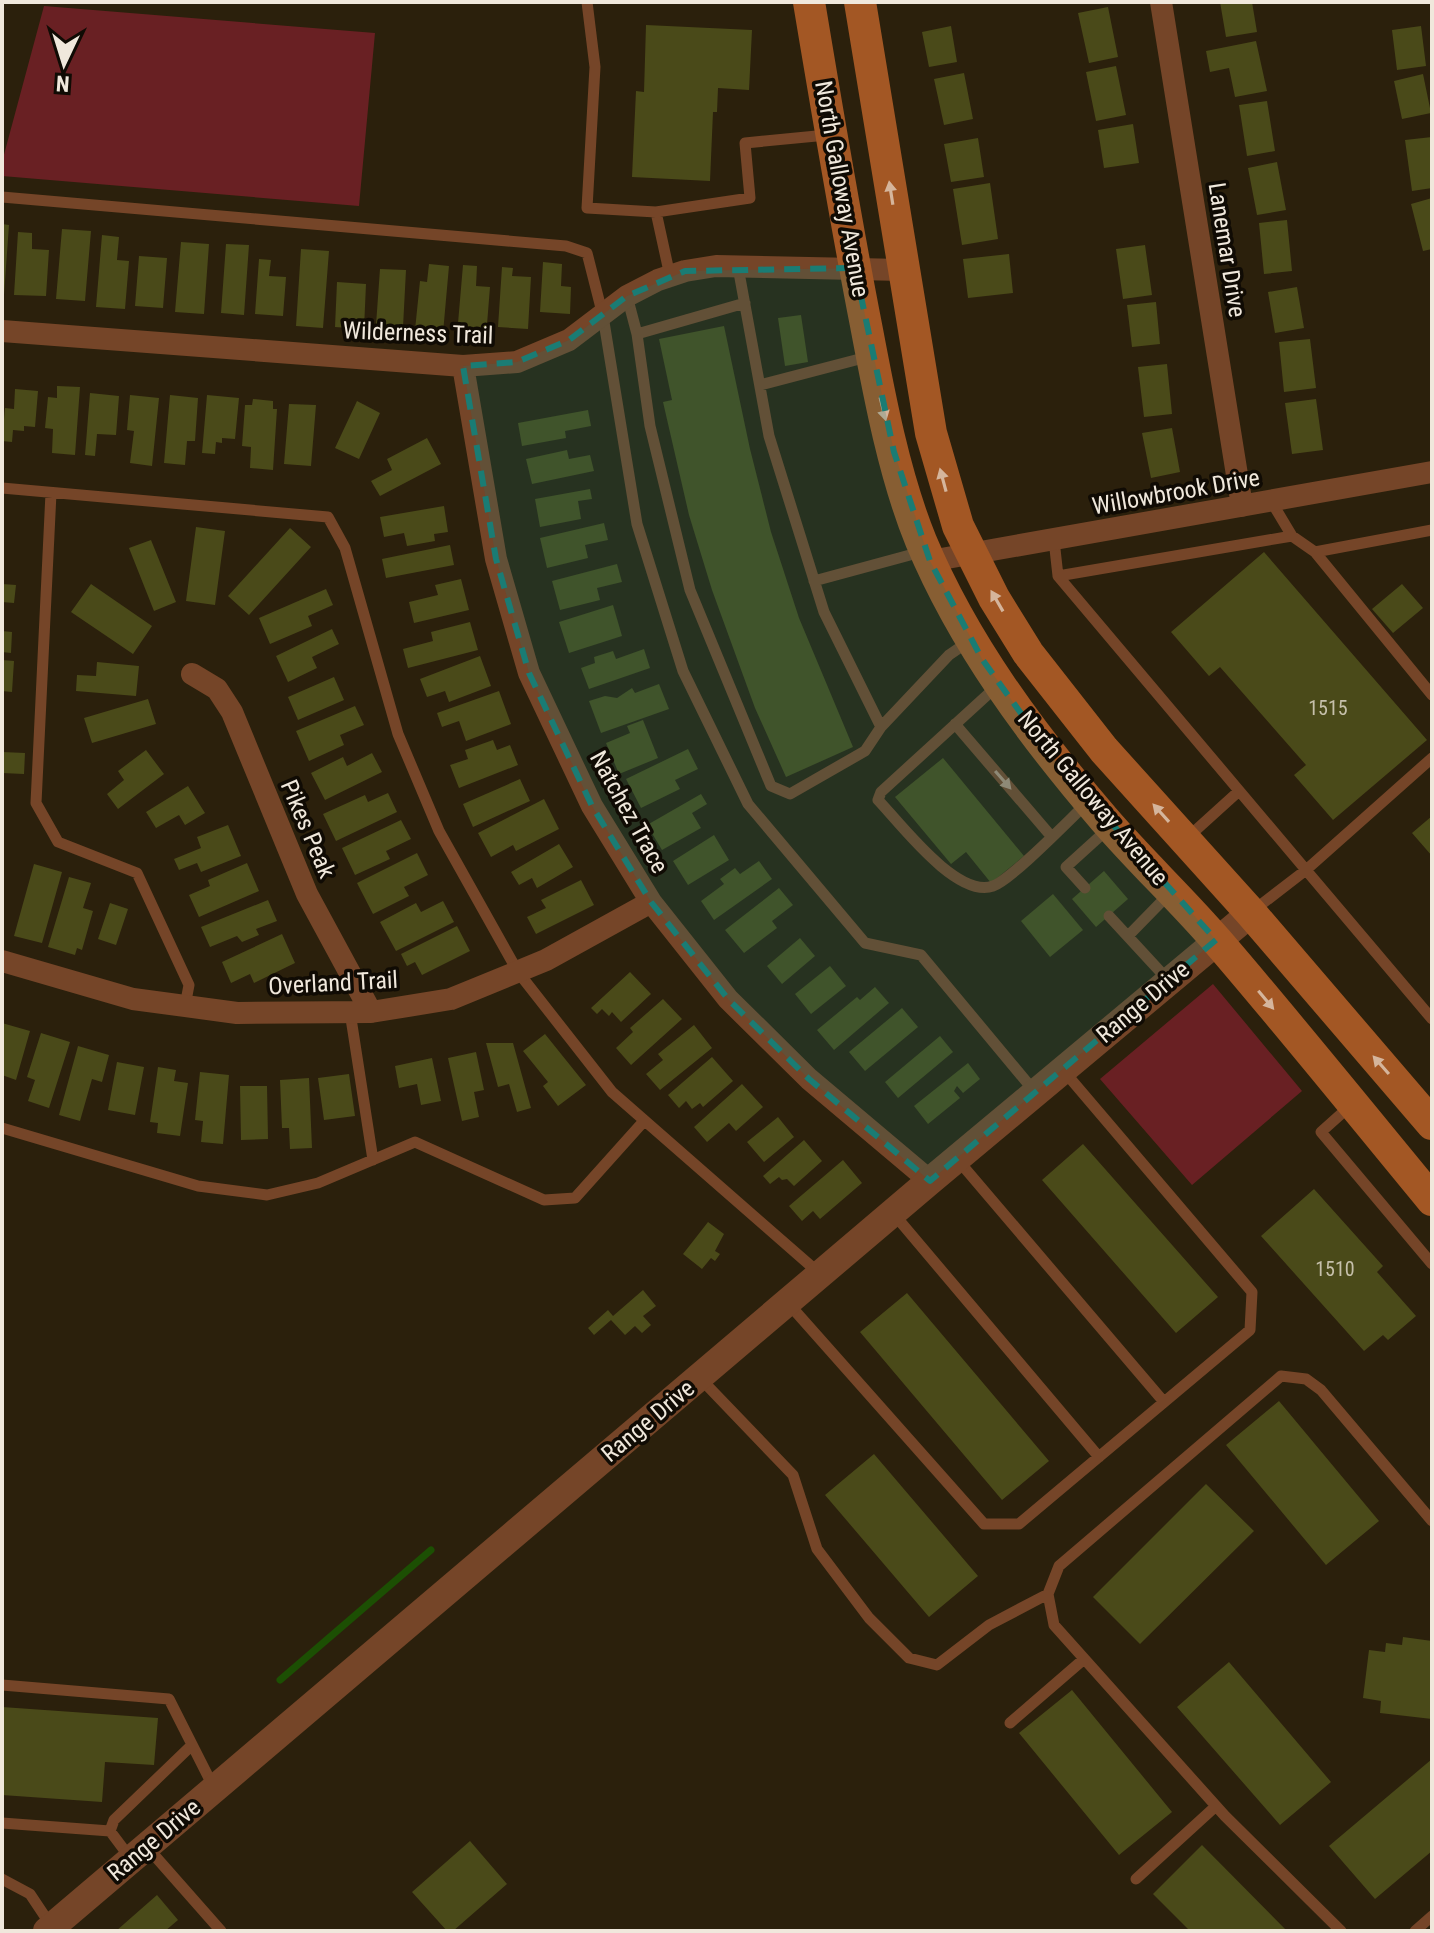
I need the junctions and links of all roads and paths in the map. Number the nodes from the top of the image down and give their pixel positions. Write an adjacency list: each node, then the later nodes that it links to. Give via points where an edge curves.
1 (587, 2): 7 (lane, via 595,67 587,208)
2 (809, 2): 5 (main road, North Galloway Avenue)
3 (860, 2): 10 (main road, North Galloway Avenue, one-way to 3)
4 (1161, 2): 24 (street, Lanemar Drive)
5 (832, 134): 7 (lane, via 745,143 750,198); 9 (main road, North Galloway Avenue)
6 (2, 197): 14 (lane, via 566,246 587,253)
7 (656, 212): 11 (lane)
8 (738, 267): 9 (street, Wilderness Trail); 11 (street, Wilderness Trail); 13 (lane)
9 (855, 268): 10 (street, Wilderness Trail); 17 (main road, North Galloway Avenue)
10 (903, 270): 28 (main road, North Galloway Avenue, one-way to 10, via 947,494 931,433)
11 (670, 276): 12 (street, Wilderness Trail)
12 (627, 296): 14 (street, Wilderness Trail); 16 (lane)
13 (745, 303): 16 (lane); 19 (lane)
14 (603, 316): 18 (street, Wilderness Trail, via 569,340 517,362); 60 (lane, via 637,524 683,671 748,804 865,943 921,955)
15 (2, 331): 18 (street, Wilderness Trail)
16 (637, 334): 38 (lane, via 650,426 690,590 771,786 790,794 865,751)
17 (872, 356): 19 (lane); 30 (main road, North Galloway Avenue, one-way to 30, via 894,452)
18 (463, 366): 48 (street, Natchez Trace, via 496,559 529,673 592,806)
19 (760, 385): 32 (lane, via 769,436)
20 (1432, 472): 23 (street, Willowbrook Drive)
21 (2, 488): 22 (lane)
22 (51, 493): 54 (lane, via 328,517 345,548 404,748 439,831); 56 (lane, via 36,803 58,842 137,873 189,985)
23 (1271, 501): 24 (street, Willowbrook Drive); 26 (lane)
24 (1242, 506): 27 (street, Willowbrook Drive)
25 (1432, 530): 29 (lane)
26 (1292, 536): 29 (lane); 31 (lane)
27 (1054, 540): 28 (street, Willowbrook Drive); 31 (lane)
28 (971, 552): 30 (street, Willowbrook Drive); 44 (main road, North Galloway Avenue, one-way to 28, via 1104,750 1028,653)
29 (1315, 552): 36 (lane)
30 (928, 556): 32 (lane); 33 (main road, North Galloway Avenue)
31 (1058, 576): 40 (lane)
32 (814, 581): 38 (lane)
33 (972, 639): 35 (main road, North Galloway Avenue); 38 (lane, via 949,655)
34 (192, 674): 57 (street, Pikes Peak, via 217,689 232,712)
35 (999, 684): 37 (lane); 41 (main road, North Galloway Avenue)
36 (1432, 695)
37 (955, 724): 43 (lane, one-way to 43); 43 (lane, via 878,800 944,871 974,887 992,887)
38 (881, 727)
39 (1432, 758): 45 (lane)
40 (1239, 791): 44 (lane); 45 (lane)
41 (1089, 801): 42 (main road, North Galloway Avenue); 43 (lane)
42 (1111, 827): 46 (lane, via 1066,867); 47 (main road, North Galloway Avenue)
43 (1051, 836)
44 (1185, 840): 49 (main road, North Galloway Avenue)
45 (1306, 870): 49 (lane); 58 (lane)
46 (1085, 888)
47 (1171, 891): 51 (lane); 52 (main road, North Galloway Avenue)
48 (651, 902): 54 (street, Overland Trail); 67 (street, Natchez Trace, via 738,1009 809,1079)
49 (1251, 913): 52 (street, Range Drive); 63 (main road, North Galloway Avenue, one-way to 49)
50 (1109, 916): 51 (lane)
51 (1128, 936): 55 (lane)
52 (1216, 940): 55 (street, Range Drive); 61 (main road, North Galloway Avenue, one-way to 61)
53 (2, 961): 56 (street, Overland Trail, via 133,999)
54 (518, 972): 57 (street, Overland Trail, via 451,999); 62 (lane, via 612,1092)
55 (1168, 981): 59 (street, Range Drive)
56 (185, 1006): 57 (street, Overland Trail, via 237,1013)
57 (360, 1012): 66 (lane)
58 (1432, 1019)
59 (1062, 1070): 60 (street, Range Drive); 74 (lane, via 1252,1292 1250,1330)
60 (1035, 1093): 65 (street, Range Drive)
61 (1353, 1104): 68 (main road, North Galloway Avenue); 70 (lane, via 1321,1132)
62 (644, 1121): 66 (lane, via 575,1198 544,1200 415,1142); 71 (lane)
63 (1432, 1124)
64 (2, 1128): 66 (lane, via 198,1186 267,1195 318,1183)
65 (957, 1158): 67 (street, Range Drive); 74 (lane)
66 (373, 1160)
67 (930, 1181): 69 (street, Range Drive)
68 (1432, 1200)
69 (892, 1213): 71 (street, Range Drive); 75 (lane)
70 (1432, 1264)
71 (821, 1274): 72 (street, Range Drive)
72 (788, 1302): 73 (street, Range Drive); 75 (lane, via 984,1524 1019,1524)
73 (699, 1377): 77 (lane, via 793,1475 817,1549 869,1618 909,1658 937,1665 989,1625); 82 (street, Range Drive)
74 (1164, 1402): 75 (lane)
75 (1099, 1457)
76 (1432, 1521): 77 (lane, via 1321,1390 1306,1379 1281,1376 1059,1566)
77 (1048, 1594): 78 (lane, via 1054,1625)
78 (1084, 1659): 80 (lane); 83 (lane)
79 (2, 1685): 81 (lane, via 169,1699)
80 (1010, 1723)
81 (192, 1745): 82 (lane); 85 (lane, via 114,1820)
82 (215, 1789): 86 (street, Range Drive)
83 (1216, 1806): 88 (lane); 92 (lane)
84 (2, 1823): 85 (lane)
85 (110, 1831): 86 (lane)
86 (139, 1853): 90 (street, Range Drive); 91 (lane)
87 (2, 1879): 90 (lane, via 30,1894)
88 (1136, 1879)
89 (1432, 1916): 93 (lane)
90 (52, 1930)
91 (221, 1931)
92 (1341, 1931)
93 (1415, 1931)

